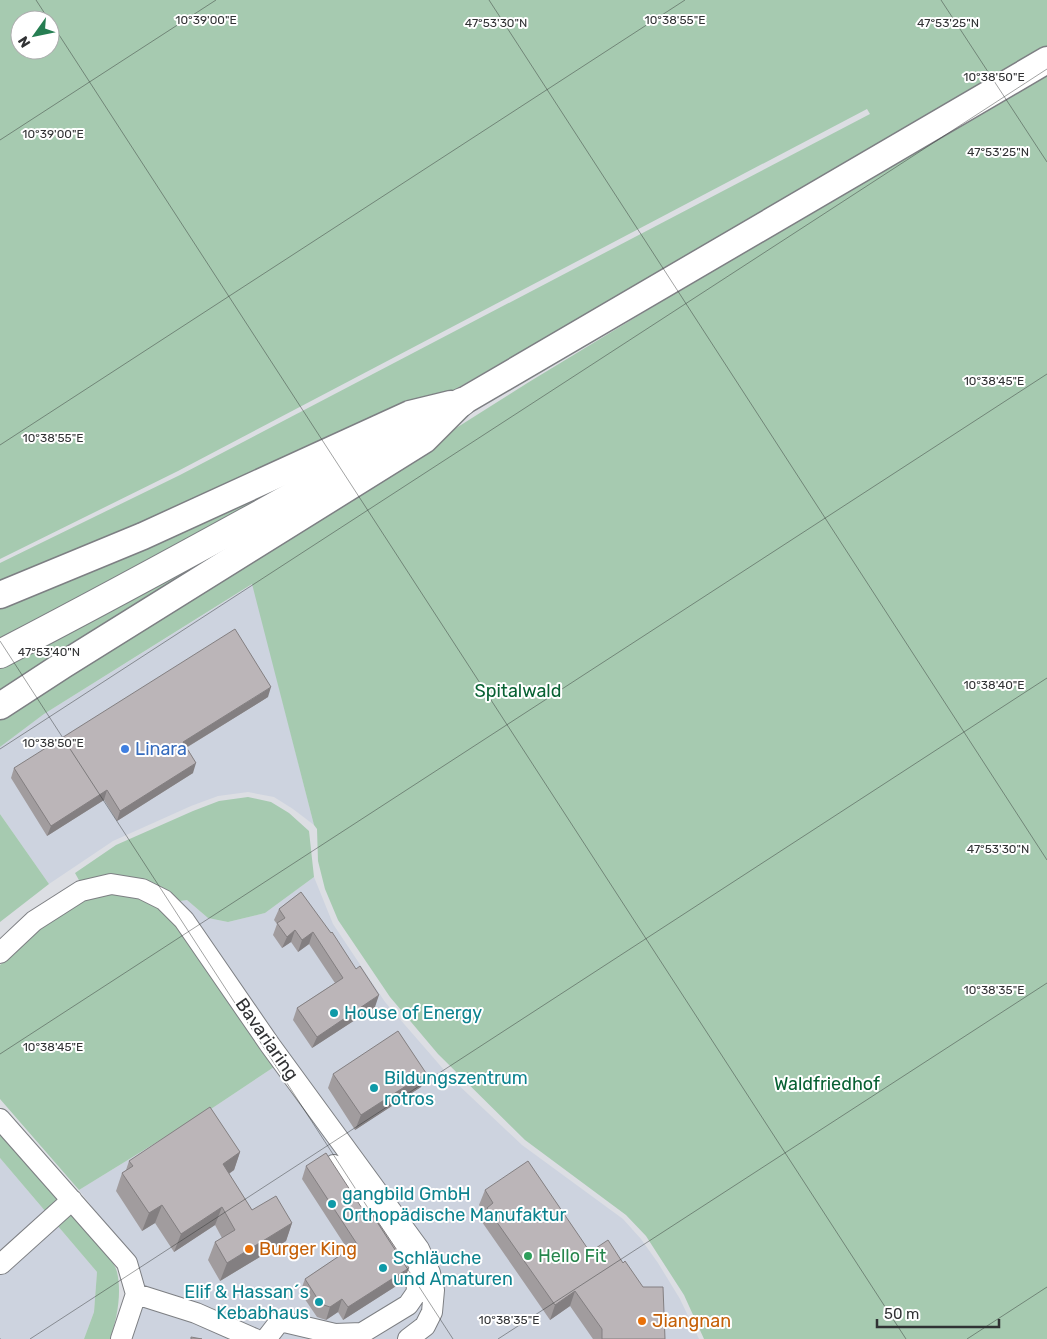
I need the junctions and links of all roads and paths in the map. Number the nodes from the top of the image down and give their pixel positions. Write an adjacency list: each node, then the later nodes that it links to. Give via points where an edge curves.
1 (1047, 60): 2 (main road)
2 (462, 402): 3 (main road, via 410,414 142,536); 4 (highway, via 300,494); 5 (main road, via 424,440)
3 (0, 595)
4 (0, 654)
5 (0, 706)
6 (0, 953): 12 (street, Bavariaring, via 34,921 81,891 111,884 142,889 164,900 184,920 270,1045 419,1249 434,1290)
7 (0, 1119): 9 (street)
8 (334, 1165): 13 (street, via 383,1226 416,1277 417,1292 408,1305)
9 (72, 1200): 10 (street); 11 (street, via 127,1263)
10 (1, 1264)
11 (136, 1294): 14 (street); 15 (street, via 196,1313)
12 (432, 1332): 17 (street, Bavariaring)
13 (374, 1333): 16 (street, via 335,1334 280,1321)
14 (121, 1339)
15 (255, 1339)
16 (266, 1339)
17 (408, 1339)

